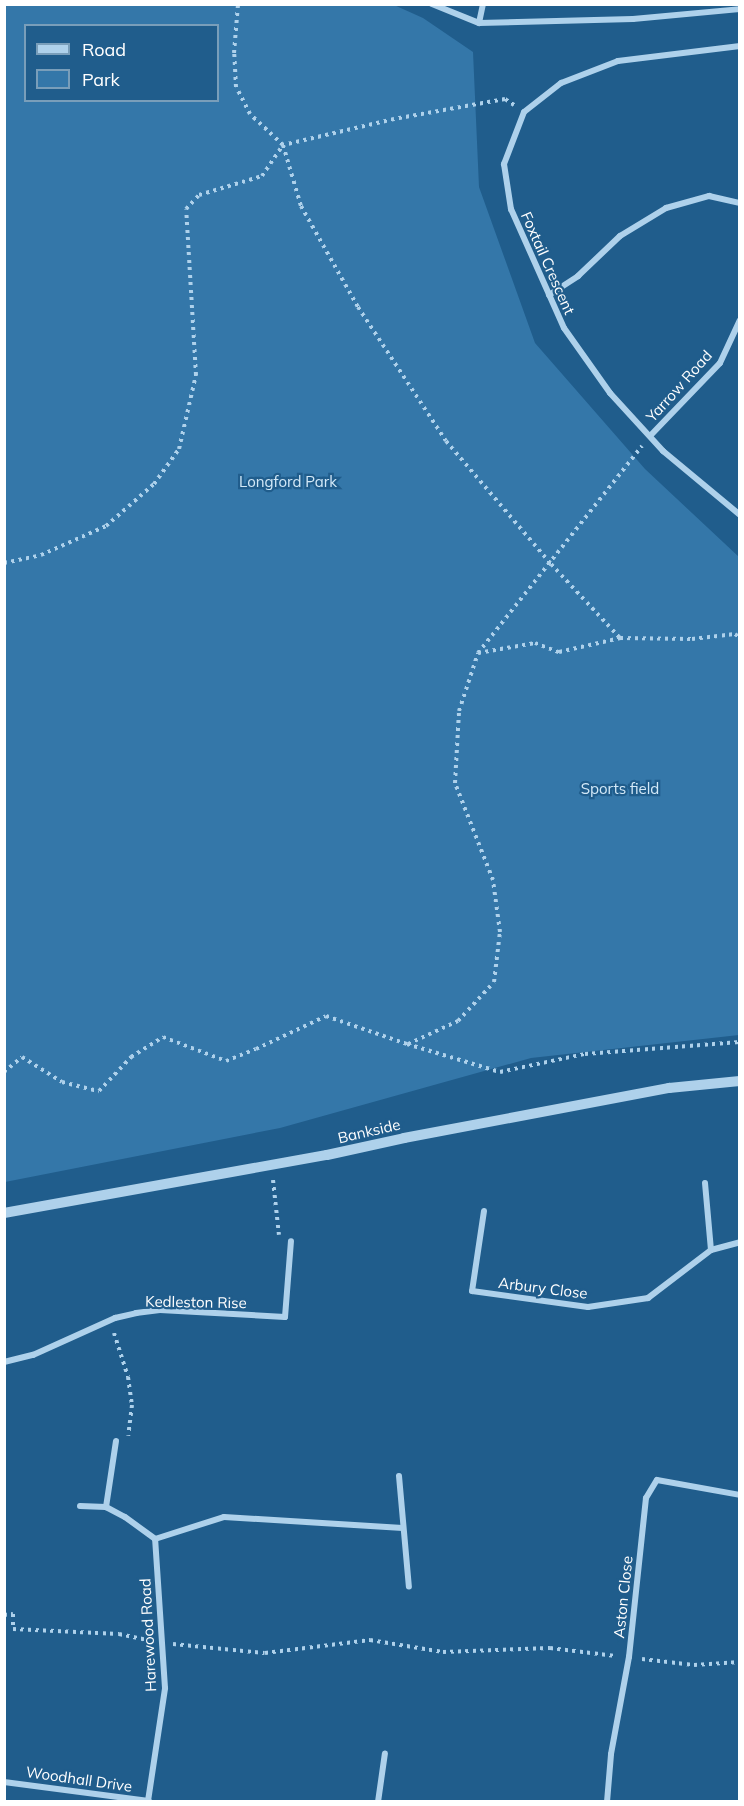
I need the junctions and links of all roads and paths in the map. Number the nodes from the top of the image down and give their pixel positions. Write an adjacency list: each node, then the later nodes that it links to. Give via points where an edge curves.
1 (238, 4): 8 (path, via 236,87 250,114)
2 (432, 4): 5 (street)
3 (483, 4): 5 (street)
4 (740, 9): 5 (street, via 633,19)
5 (479, 23)
6 (740, 46): 7 (street, Foxtail Crescent, via 618,61 561,82)
7 (524, 112): 8 (path, via 504,99); 10 (street, Foxtail Crescent, via 504,164 511,209)
8 (283, 145): 14 (path, via 262,176 199,195 186,209 196,375 178,449 154,484 106,526 41,555); 15 (path, via 301,206 358,307 446,441)
9 (740, 204): 10 (street, via 709,196 666,207 620,236 578,276)
10 (549, 295): 12 (street, Foxtail Crescent, via 564,328 610,393)
11 (740, 320): 12 (street, Yarrow Road, via 720,363)
12 (650, 436): 13 (street, Foxtail Crescent); 15 (path)
13 (740, 515)
14 (4, 563)
15 (550, 564): 16 (path); 18 (path)
16 (620, 638): 17 (path, via 692,639 735,634); 18 (path, via 559,652 534,644)
17 (740, 638)
18 (478, 653): 20 (path, via 459,711 455,783 493,880 500,932 494,982 458,1021)
19 (740, 1042): 20 (path, via 585,1054 500,1071)
20 (407, 1044): 21 (path, via 326,1016 226,1060 163,1037 131,1057 99,1091 62,1082 22,1057)
21 (4, 1072)
22 (740, 1081): 23 (street, Bankside, via 669,1088)
23 (271, 1165): 26 (street, Bankside); 27 (path, via 279,1235)
24 (705, 1183): 29 (street)
25 (484, 1211): 29 (street, Arbury Close, via 472,1291 588,1307 648,1298)
26 (4, 1213)
27 (291, 1241): 30 (street, Kedleston Rise, via 285,1317 160,1310)
28 (740, 1242): 29 (street, Arbury Close)
29 (711, 1250)
30 (109, 1321): 31 (street, Kedleston Rise, via 33,1355); 32 (path, via 123,1357 132,1405 129,1436)
31 (4, 1362)
32 (116, 1441): 36 (street)
33 (399, 1476): 37 (street)
34 (740, 1495): 42 (street, Aston Close, via 657,1480 646,1498)
35 (80, 1506): 36 (street)
36 (106, 1507): 38 (street)
37 (403, 1528): 38 (street, via 224,1517); 39 (street)
38 (154, 1539): 41 (street, Harewood Road)
39 (408, 1587)
40 (4, 1615): 41 (path, via 13,1614 13,1629 119,1634)
41 (162, 1643): 42 (path, via 265,1653 370,1640 443,1652 550,1648); 46 (street, Harewood Road, via 165,1688)
42 (629, 1657): 43 (path, via 694,1665); 48 (street, Aston Close, via 611,1754)
43 (740, 1662)
44 (385, 1753): 47 (street)
45 (4, 1782): 46 (street, Woodhall Drive)
46 (149, 1801)
47 (378, 1802)
48 (607, 1802)

